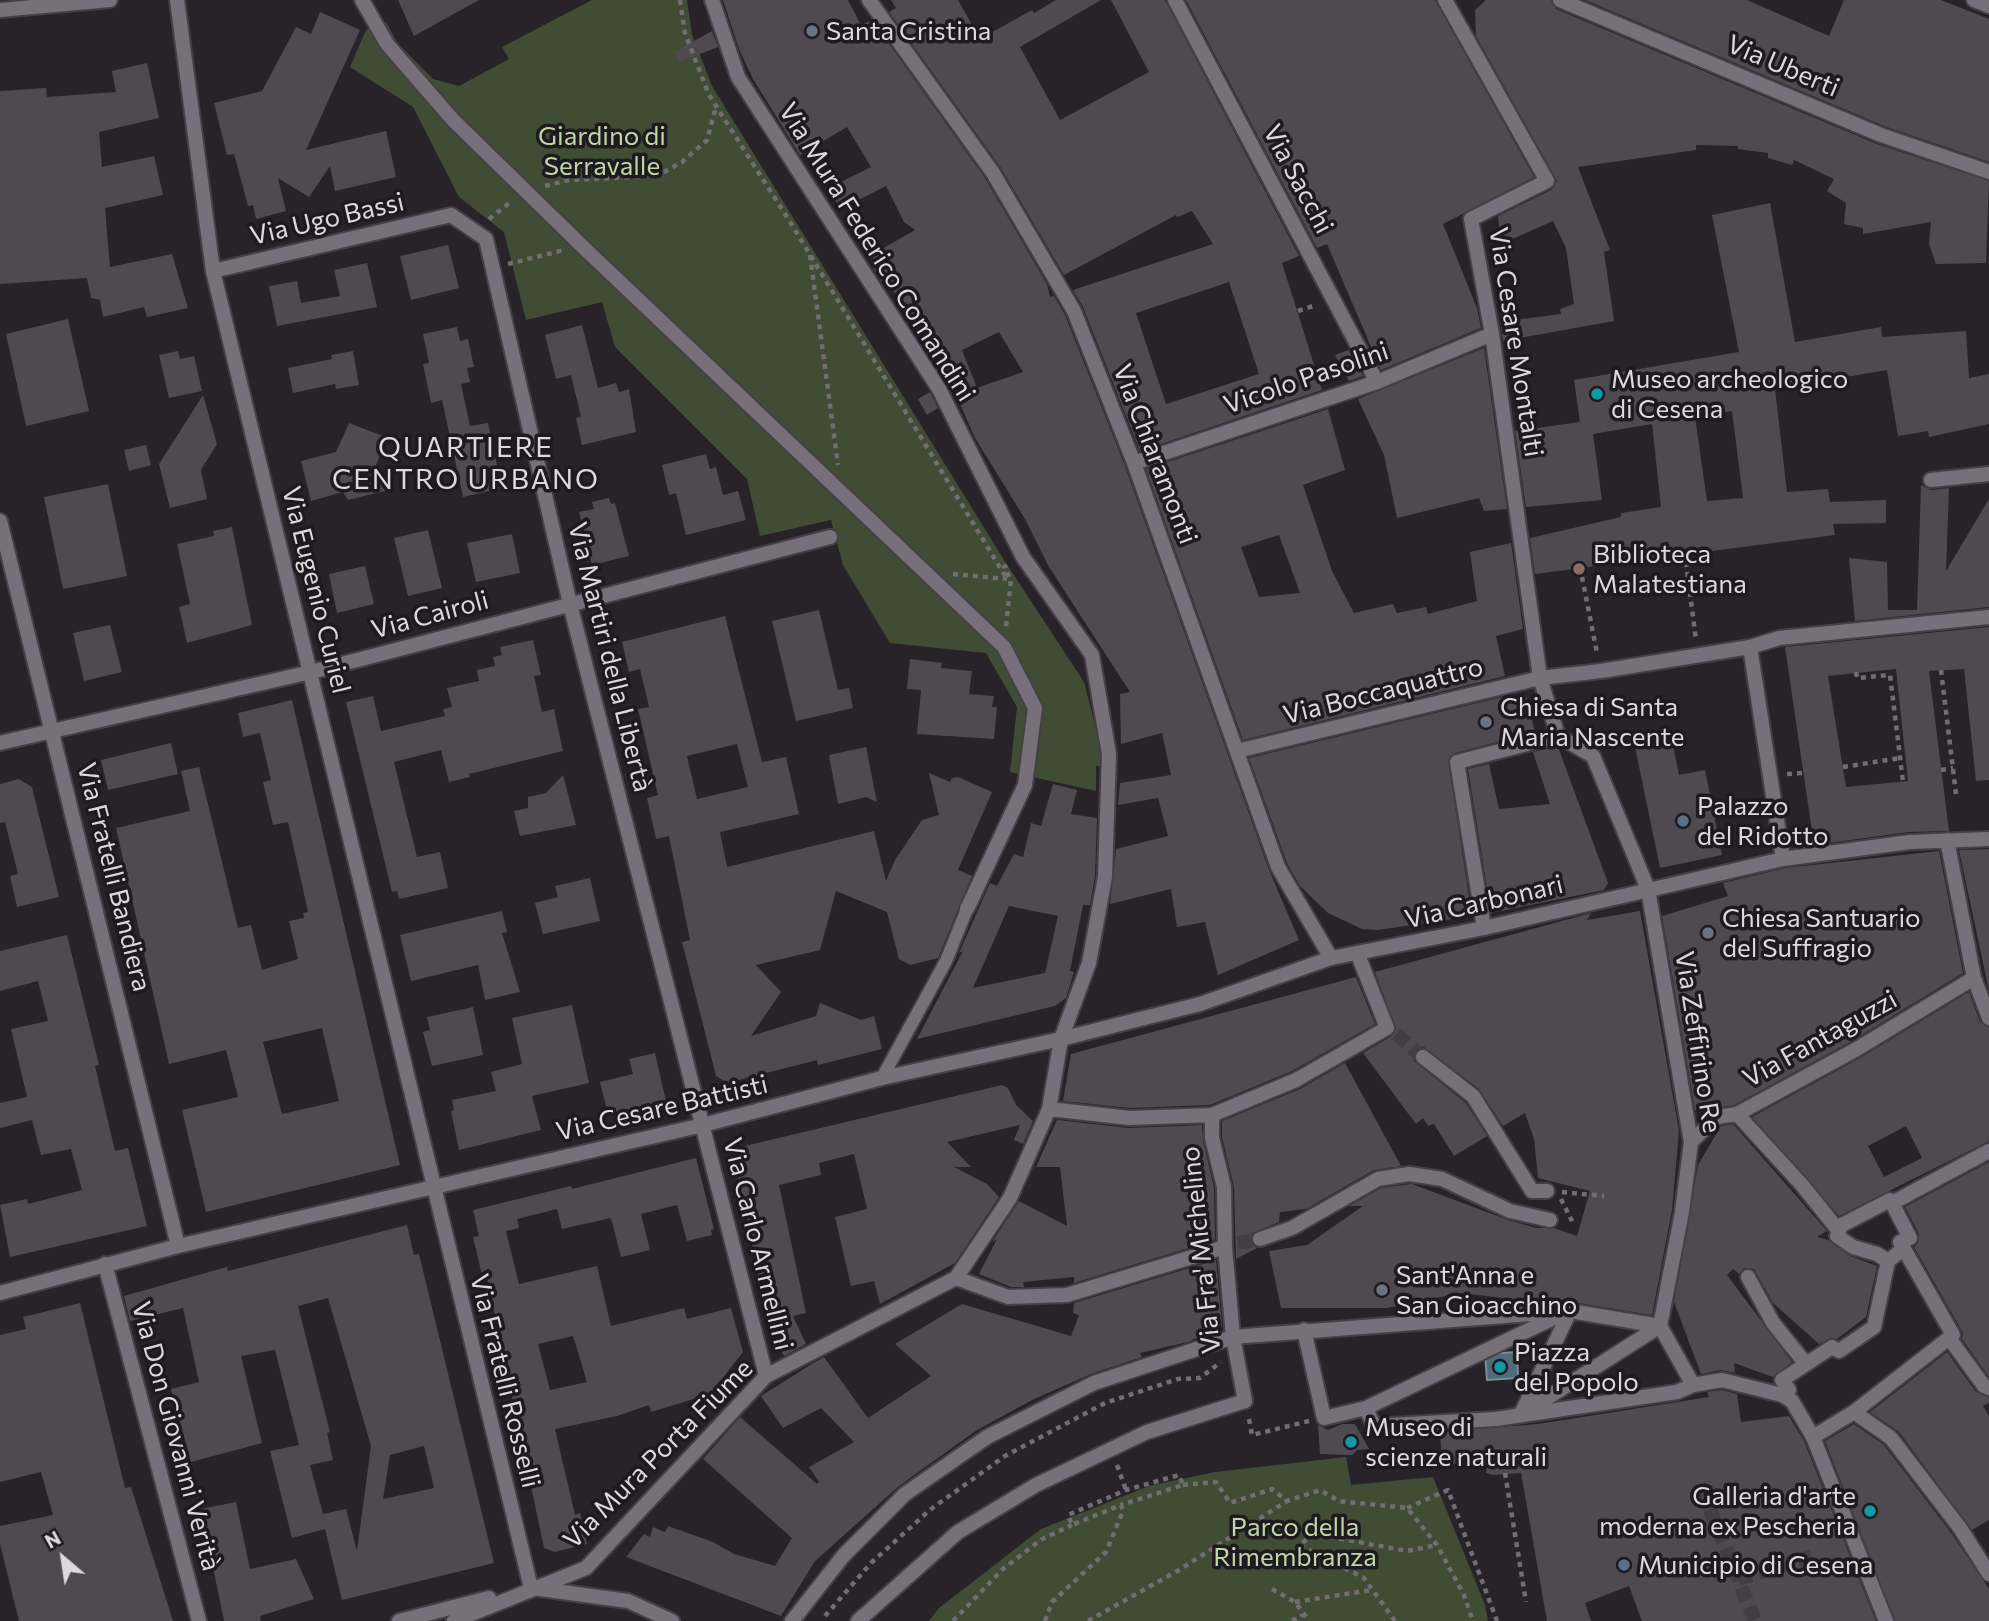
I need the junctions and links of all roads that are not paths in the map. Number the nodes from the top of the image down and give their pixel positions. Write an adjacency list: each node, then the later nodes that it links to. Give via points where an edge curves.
1 (110, 0): 11 (street)
2 (177, 0): 14 (street, Via Eugenio Curiel)
3 (362, 0): 35 (street, via 387,44 453,120 1004,647 1035,708 1025,785)
4 (712, 0): 41 (street, Via Mura Federico Comandini, via 738,78 939,389 1023,557 1092,655 1109,754 1105,877 1089,963)
5 (869, 0): 17 (street, Via Chiaramonti, via 993,173 1074,311)
6 (1175, 0): 16 (street, Via Sacchi)
7 (1445, 0): 15 (street, Via Cesare Montalti, via 1547,181 1471,219)
8 (1560, 0): 12 (street, Via Uberti, via 1881,135)
9 (1974, 0): 10 (street)
10 (1989, 6)
11 (0, 10)
12 (1989, 172)
13 (451, 215): 14 (street, Via Ugo Bassi); 22 (street, Via Martiri della Libertà, via 486,239)
14 (213, 271): 25 (street, Via Eugenio Curiel)
15 (1492, 334): 16 (street, Vicolo Pasolini); 26 (street, Via Cesare Montalti)
16 (1377, 382): 17 (street, Vicolo Pasolini)
17 (1134, 463): 30 (street, Via Chiaramonti)
18 (1989, 474): 19 (street)
19 (1931, 480)
20 (0, 521): 27 (street, Via Fratelli Bandiera)
21 (830, 537): 22 (street, Via Cairoli)
22 (570, 604): 25 (street, Via Cairoli); 47 (street, Via Martiri della Libertà)
23 (1989, 617): 24 (street, Via Boccaquattro, via 1779,638)
24 (1750, 647): 26 (street, Via Boccaquattro); 33 (street)
25 (311, 672): 27 (street, Via Cairoli); 50 (street, Via Eugenio Curiel)
26 (1540, 678): 28 (street, Via Cesare Montalti); 30 (street, Via Boccaquattro)
27 (54, 732): 29 (street, Via Cairoli); 57 (street, Via Fratelli Bandiera)
28 (1558, 736): 34 (street, Via Zeffirino Re, via 1593,756); 36 (street, via 1457,762)
29 (0, 743)
30 (1237, 751): 38 (street, Via Chiaramonti, via 1278,867)
31 (1989, 839): 32 (street, Via Carbonari)
32 (1947, 840): 33 (street, Via Carbonari); 39 (street)
33 (1783, 859): 34 (street, Via Carbonari)
34 (1648, 889): 36 (street, Via Carbonari); 48 (street, Via Zeffirino Re)
35 (967, 909): 43 (lane, via 946,961)
36 (1484, 928): 37 (street, Via Carbonari)
37 (1358, 955): 38 (street, Via Carbonari); 46 (street, Via Fra' Michelino, via 1391,1031 1296,1080)
38 (1331, 958): 41 (street, Via Cesare Battisti, via 1200,1004)
39 (1974, 978): 40 (street); 45 (street, Via Fantaguzzi, via 1873,1040)
40 (1989, 1018)
41 (1061, 1039): 43 (street, Via Cesare Battisti); 44 (street, Via Mura Porta Fiume)
42 (1423, 1056): 51 (street, via 1473,1096 1532,1191)
43 (882, 1078): 47 (street, Via Cesare Battisti)
44 (1049, 1109): 46 (street, via 1130,1118); 62 (street, Via Mura Porta Fiume, via 1010,1198)
45 (1737, 1114): 48 (street, Via Fantaguzzi, via 1717,1117); 54 (street)
46 (1212, 1115): 56 (street, Via Fra' Michelino)
47 (703, 1125): 50 (street, Via Cesare Battisti); 70 (street, Via Carlo Armellini)
48 (1691, 1142): 65 (street, Via Zeffirino Re)
49 (1989, 1151): 52 (street)
50 (432, 1186): 57 (street, Via Cesare Battisti); 79 (street, Via Fratelli Rosselli)
51 (1547, 1191)
52 (1892, 1203): 54 (street, via 1890,1200 1840,1226); 58 (street, via 1910,1238 1900,1242)
53 (1550, 1220): 55 (street, via 1510,1211 1442,1179 1409,1174 1378,1179 1292,1228)
54 (1839, 1231): 59 (street, via 1837,1236 1853,1247)
55 (1259, 1239)
56 (1231, 1245): 62 (street, via 1067,1295 1008,1297); 68 (street, Via Fra' Michelino)
57 (178, 1246): 60 (street, Via Cesare Battisti)
58 (1903, 1249): 59 (street); 67 (street, via 1953,1335)
59 (1888, 1261): 69 (street, via 1874,1327 1839,1351 1832,1347)
60 (105, 1264): 63 (street, Via Cesare Battisti); 80 (street, Via Don Giovanni Verità)
61 (1748, 1277): 69 (street, via 1773,1323)
62 (956, 1278): 70 (street, Via Mura Porta Fiume)
63 (0, 1293)
64 (1570, 1311): 65 (street); 66 (street); 74 (street); 76 (street)
65 (1660, 1326): 71 (street); 76 (street)
66 (1304, 1330): 68 (street); 74 (street, via 1324,1418)
67 (1949, 1338): 72 (street); 75 (street)
68 (1234, 1344): 84 (street, via 1094,1383 986,1437 905,1493 844,1555); 85 (street, Via Fra' Michelino, via 1245,1401 1147,1432 1036,1485 958,1532)
69 (1806, 1364): 73 (street, via 1782,1380 1789,1390)
70 (766, 1376): 79 (street, Via Mura Porta Fiume, via 586,1568)
71 (1693, 1385): 73 (street, via 1722,1380); 76 (street, via 1677,1392)
72 (1989, 1388)
73 (1782, 1395): 77 (street, via 1792,1401)
74 (1366, 1409): 76 (street, via 1374,1426)
75 (1854, 1412): 77 (street); 78 (street, via 1891,1438)
76 (1520, 1416)
77 (1813, 1437): 86 (street)
78 (1989, 1574)
79 (531, 1588): 81 (street); 82 (street, Via Mura Porta Fiume); 83 (street, via 628,1601)
80 (199, 1621)
81 (399, 1621)
82 (454, 1621)
83 (672, 1621)
84 (792, 1621)
85 (858, 1621)
86 (1886, 1621)

